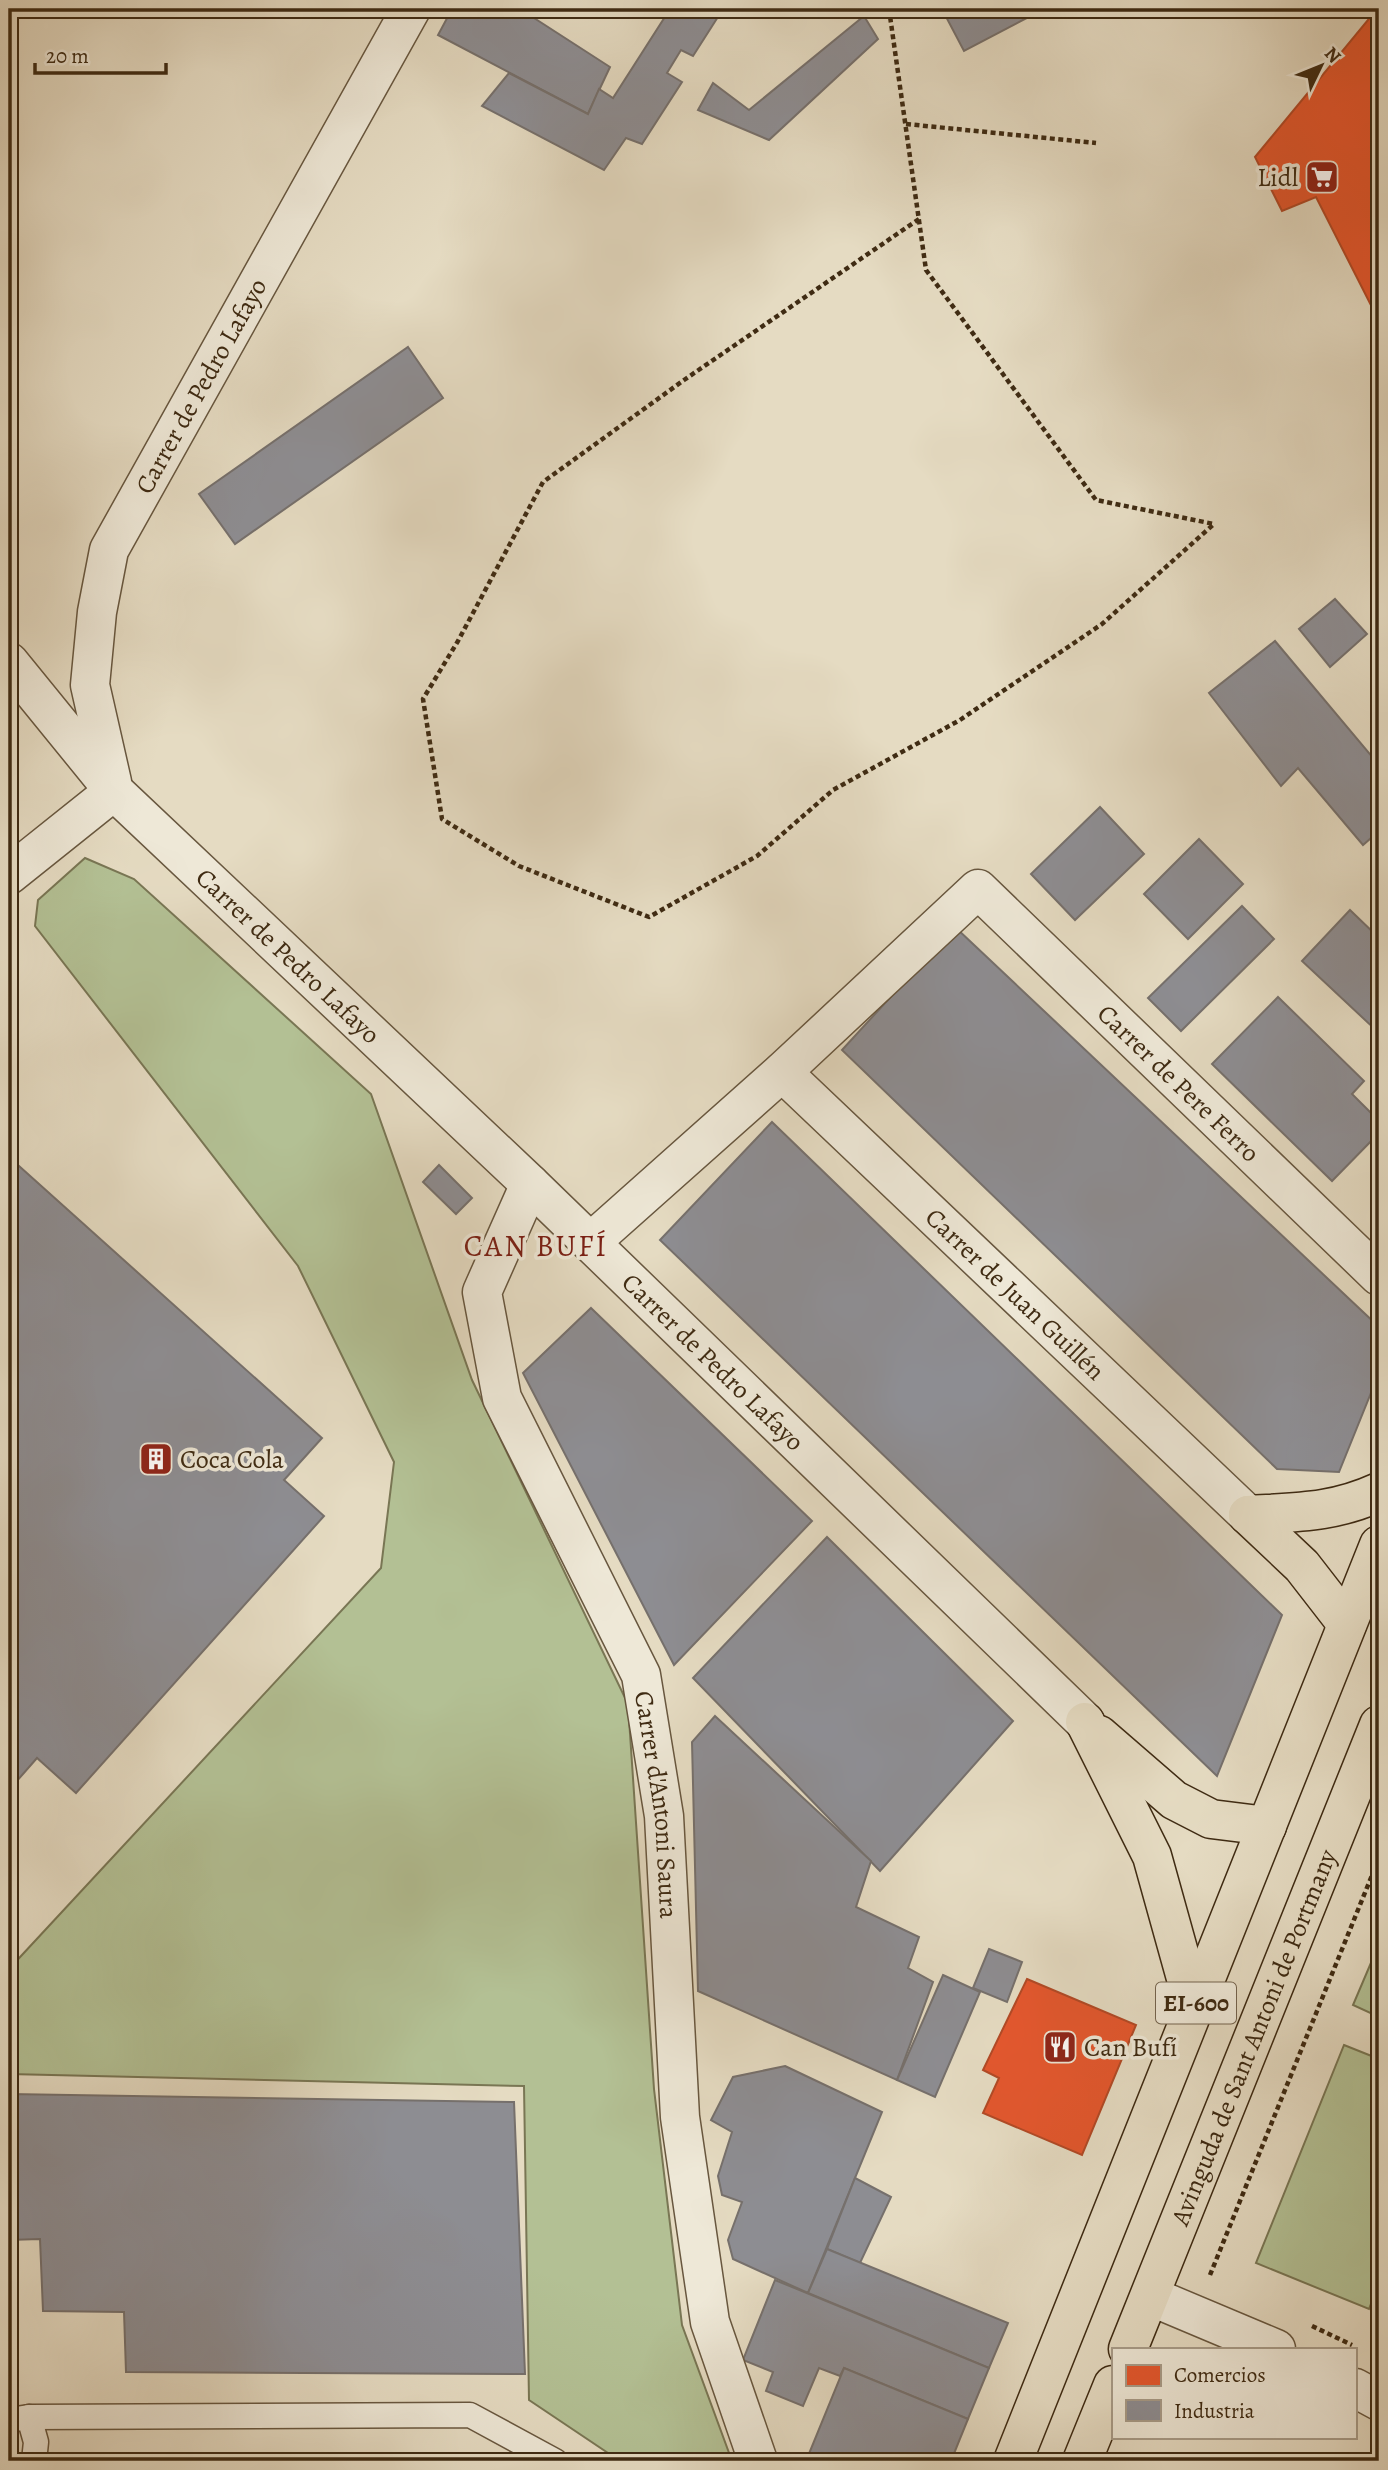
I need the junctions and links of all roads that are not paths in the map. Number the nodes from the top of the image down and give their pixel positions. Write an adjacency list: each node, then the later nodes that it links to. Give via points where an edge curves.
1 (411, 9): 3 (street, Carrer de Pedro Lafayo, via 109,550 90,685)
2 (9, 662): 3 (street)
3 (114, 791): 4 (street); 6 (street, Carrer de Pedro Lafayo)
4 (9, 876)
5 (782, 1072): 7 (street); 8 (street, Carrer de Pere Ferro, via 978,889); 10 (street, Carrer de Juan Guillén)
6 (530, 1184): 7 (street, Carrer de Pedro Lafayo); 26 (street, Carrer d'Antoni Saura, via 482,1292 502,1398 640,1675 664,1816 680,2117 710,2322)
7 (591, 1242): 13 (street, Carrer de Pedro Lafayo)
8 (1379, 1276)
9 (1379, 1492): 10 (main road, via 1326,1510)
10 (1248, 1515): 12 (main road, via 1302,1566)
11 (1379, 1545): 12 (main road, EI-600)
12 (1347, 1624): 15 (main road, EI-600)
13 (1085, 1722): 15 (main road, via 1174,1800 1211,1819); 16 (main road, via 1152,1856)
14 (1379, 1725): 17 (main road, Avinguda de Sant Antoni de Portmany / EI-600)
15 (1267, 1826): 16 (main road, EI-600)
16 (1194, 2007): 27 (main road, EI-600)
17 (1150, 2295): 18 (main road, Avinguda de Sant Antoni de Portmany / EI-600); 19 (street)
18 (1128, 2348)
19 (1274, 2348)
20 (1112, 2387): 28 (main road)
21 (1356, 2389): 22 (street)
22 (1379, 2401)
23 (19, 2418): 24 (lane, via 36,2442); 25 (lane, via 470,2415)
24 (34, 2461)
25 (555, 2461)
26 (758, 2461)
27 (1013, 2461)
28 (1082, 2461)

